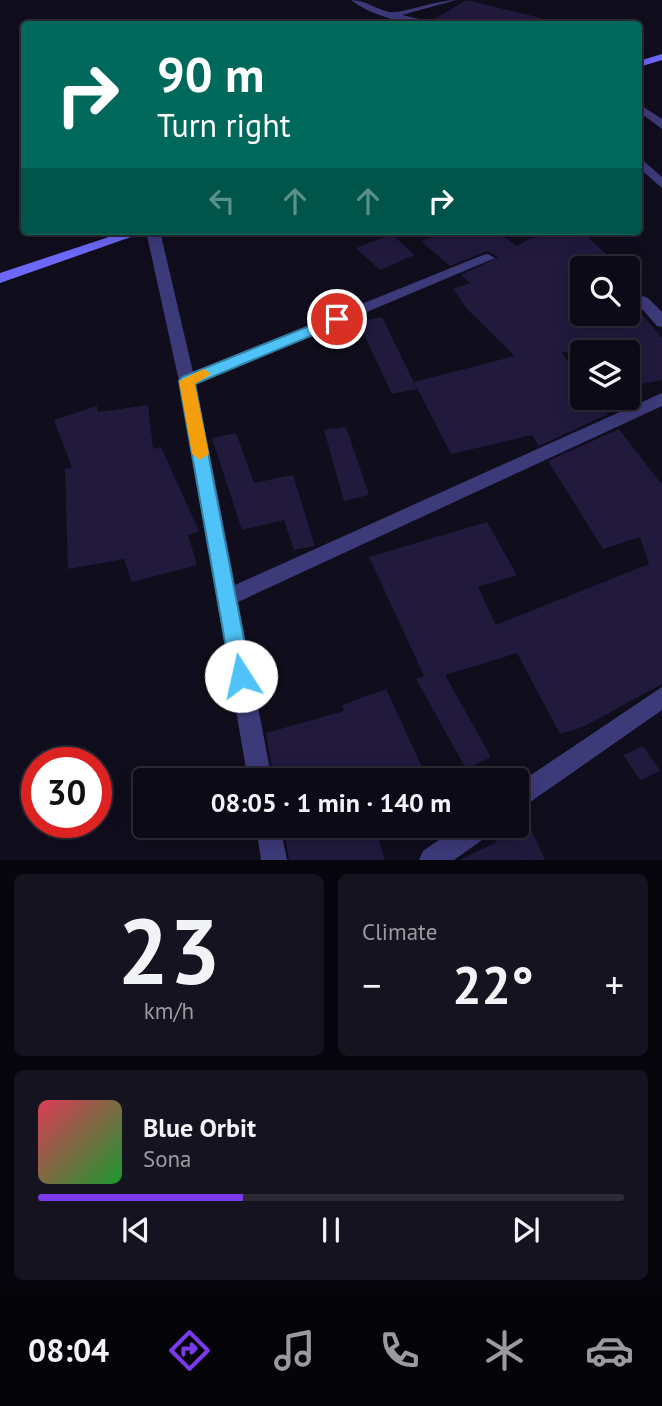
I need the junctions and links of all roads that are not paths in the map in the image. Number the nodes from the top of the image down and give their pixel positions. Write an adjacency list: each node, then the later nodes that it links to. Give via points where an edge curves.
1 (356, 0): 3 (street)
2 (451, 0): 3 (street)
3 (388, 15): 4 (street)
4 (415, 21)
5 (662, 57): 6 (street)
6 (642, 63)
7 (642, 109): 8 (street)
8 (662, 125)
9 (642, 164): 10 (street)
10 (662, 184)
11 (129, 235): 14 (street)
12 (154, 235): 17 (street)
13 (488, 258): 17 (street)
14 (0, 278)
15 (643, 301): 16 (street)
16 (662, 322)
17 (187, 381): 19 (street)
18 (662, 399): 19 (street)
19 (227, 598): 21 (street)
20 (662, 697): 22 (street)
21 (258, 768)
22 (529, 791)
23 (270, 838): 25 (street)
24 (463, 838): 26 (street)
25 (274, 860)
26 (432, 860)

